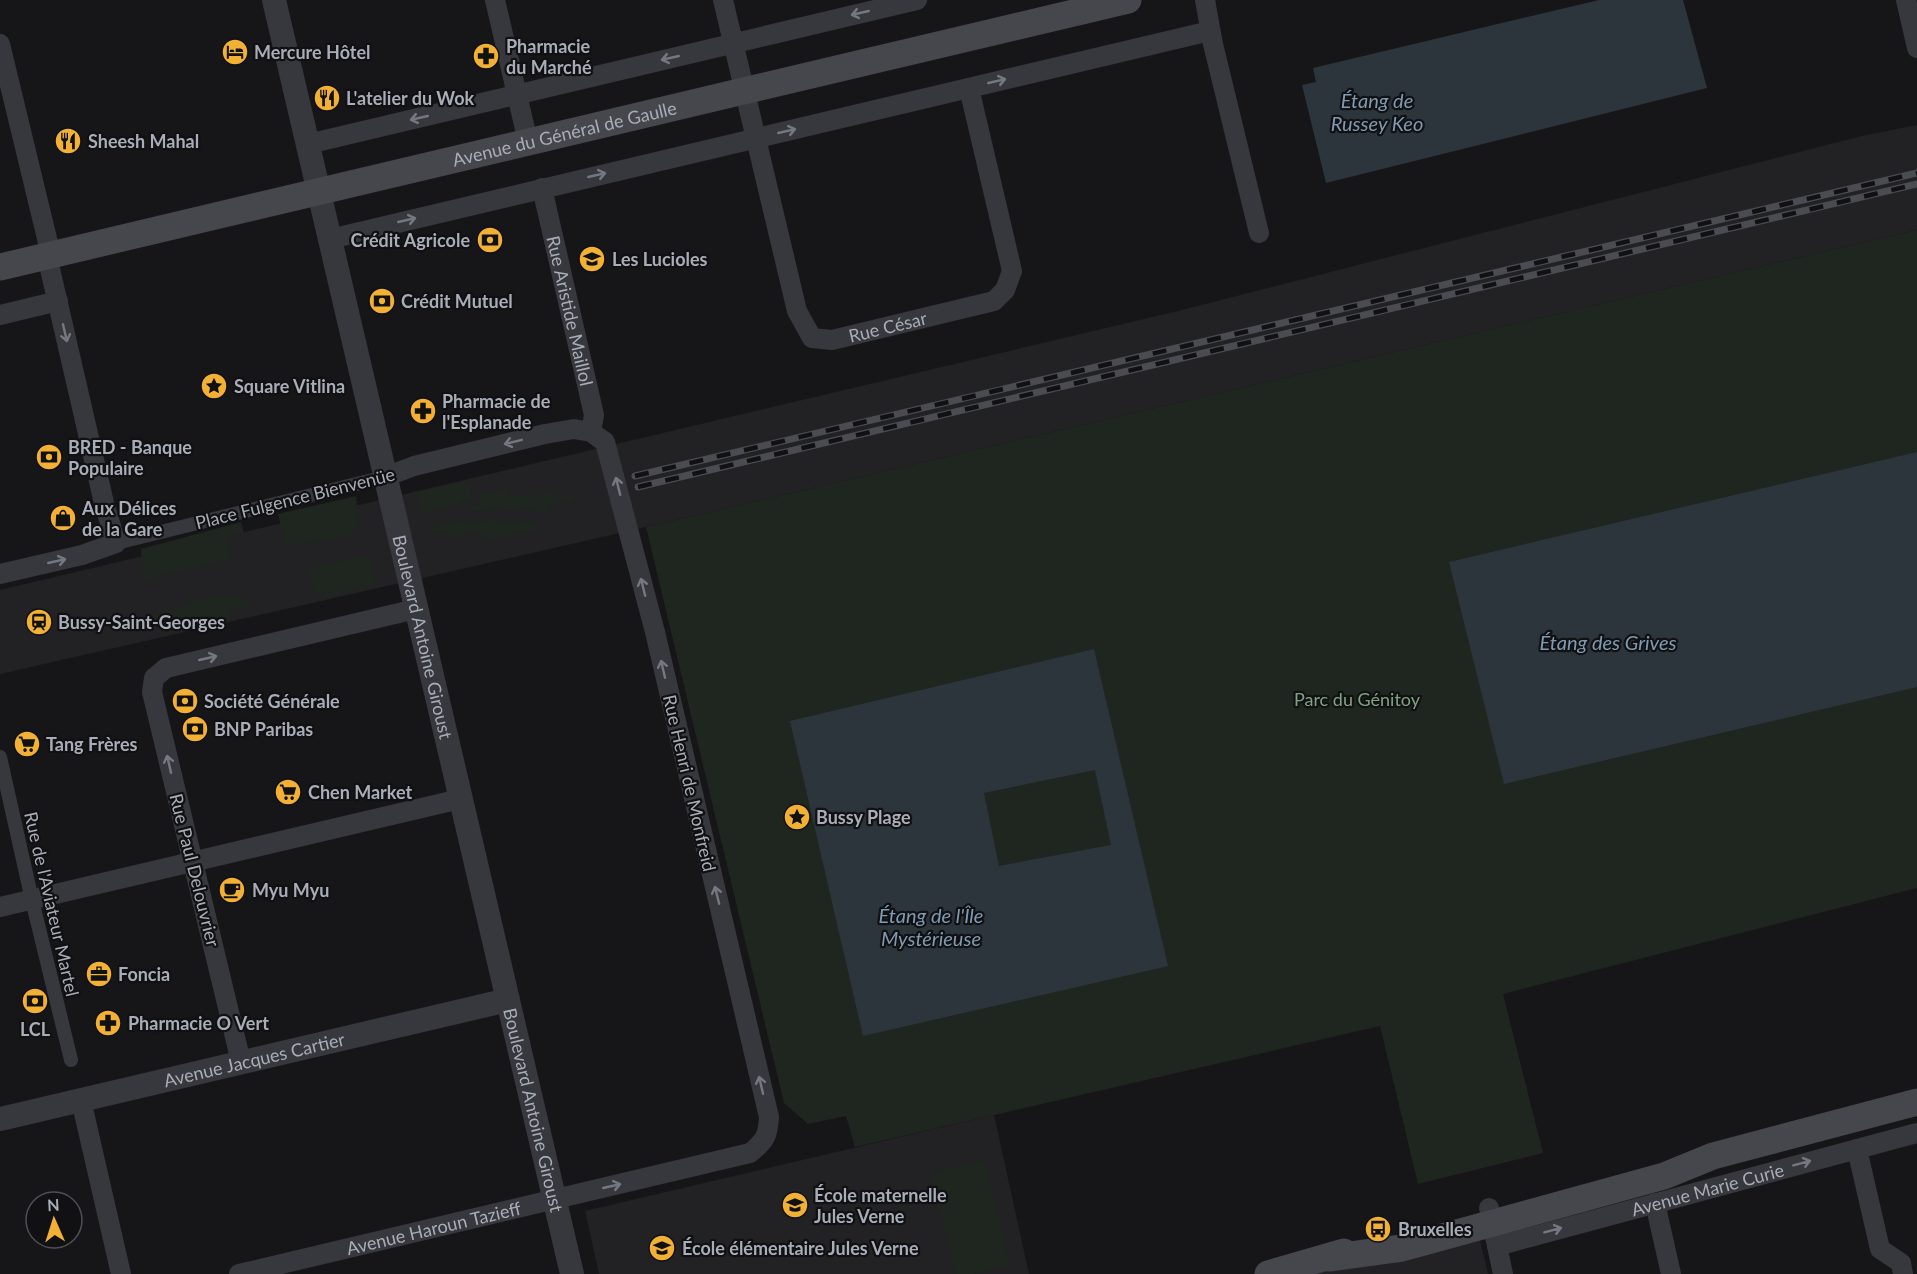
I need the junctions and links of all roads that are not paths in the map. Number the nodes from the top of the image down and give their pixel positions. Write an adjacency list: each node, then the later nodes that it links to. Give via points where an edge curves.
1 (274, 0): 17 (street, Boulevard Antoine Giroust)
2 (495, 0): 14 (street)
3 (723, 0): 10 (street, Rue César)
4 (917, 0): 10 (street, one-way to 10)
5 (1128, 0): 13 (main road, Avenue du Général de Gaulle)
6 (1205, 0): 8 (street)
7 (1906, 0): 11 (street)
8 (1210, 31): 12 (street, one-way to 8); 20 (street)
9 (0, 44): 22 (street)
10 (733, 44): 13 (street, Rue César); 14 (street, one-way to 14)
11 (1917, 48)
12 (969, 88): 15 (street, one-way to 12); 15 (street, Rue César, via 1012,271 1005,290 994,301 832,340 812,338 797,311)
13 (746, 90): 15 (street, Rue César); 16 (main road, Avenue du Général de Gaulle)
14 (516, 95): 16 (street); 17 (street, one-way to 17)
15 (757, 138): 18 (street, one-way to 15)
16 (528, 141): 19 (main road, Avenue du Général de Gaulle)
17 (308, 144): 19 (street, Boulevard Antoine Giroust)
18 (542, 188): 21 (street, one-way to 18); 26 (street, Rue Aristide Maillol, via 594,415)
19 (319, 191): 21 (street, Boulevard Antoine Giroust); 22 (main road, Avenue du Général de Gaulle)
20 (1259, 232)
21 (330, 238): 27 (street, Boulevard Antoine Giroust)
22 (49, 255): 23 (main road, Avenue du Général de Gaulle); 24 (street)
23 (0, 267)
24 (58, 301): 25 (street); 28 (street, one-way to 28)
25 (0, 315)
26 (591, 432): 27 (street, Place Fulgence Bienvenüe, one-way to 27, via 574,429 545,434 414,466); 43 (street, Rue Henri de Monfreid, one-way to 26, via 769,1116 655,632 609,450 602,438)
27 (385, 477): 28 (street, Place Fulgence Bienvenüe); 30 (street, Boulevard Antoine Giroust)
28 (116, 543): 29 (street, Place Fulgence Bienvenüe, one-way to 28)
29 (0, 574)
30 (416, 609): 32 (street, Boulevard Antoine Giroust); 33 (street, Rue Paul Delouvrier, one-way to 30, via 152,692 154,678 166,668)
31 (0, 757): 34 (street, Rue de l'Aviateur Martel)
32 (460, 799): 33 (street); 36 (street, Boulevard Antoine Giroust)
33 (193, 862): 34 (street); 38 (street, Rue Paul Delouvrier)
34 (32, 900): 35 (street); 37 (street, Rue de l'Aviateur Martel)
35 (0, 907)
36 (508, 1000): 38 (street, Avenue Jacques Cartier); 45 (street, Boulevard Antoine Giroust)
37 (70, 1060)
38 (241, 1062): 39 (street, Avenue Jacques Cartier)
39 (81, 1100): 41 (street, Avenue Jacques Cartier); 48 (street)
40 (1917, 1102): 47 (main road, Avenue Marie Curie, via 1713,1156 1648,1165)
41 (0, 1119)
42 (1917, 1133): 44 (street, Avenue Marie Curie)
43 (764, 1142): 45 (street, Avenue Haroun Tazieff, one-way to 43, via 750,1153)
44 (1857, 1149): 46 (street, Avenue Marie Curie, one-way to 44); 54 (street, via 1880,1249 1901,1263)
45 (555, 1199): 49 (street, Avenue Haroun Tazieff); 50 (street, Boulevard Antoine Giroust)
46 (1655, 1203): 47 (street, Avenue Marie Curie, one-way to 46); 53 (street)
47 (1493, 1226): 51 (main road, Avenue Marie Curie, via 1397,1232 1329,1258); 52 (street)
48 (122, 1274)
49 (239, 1274)
50 (572, 1274)
51 (1268, 1274)
52 (1503, 1274)
53 (1671, 1274)
54 (1904, 1274)

